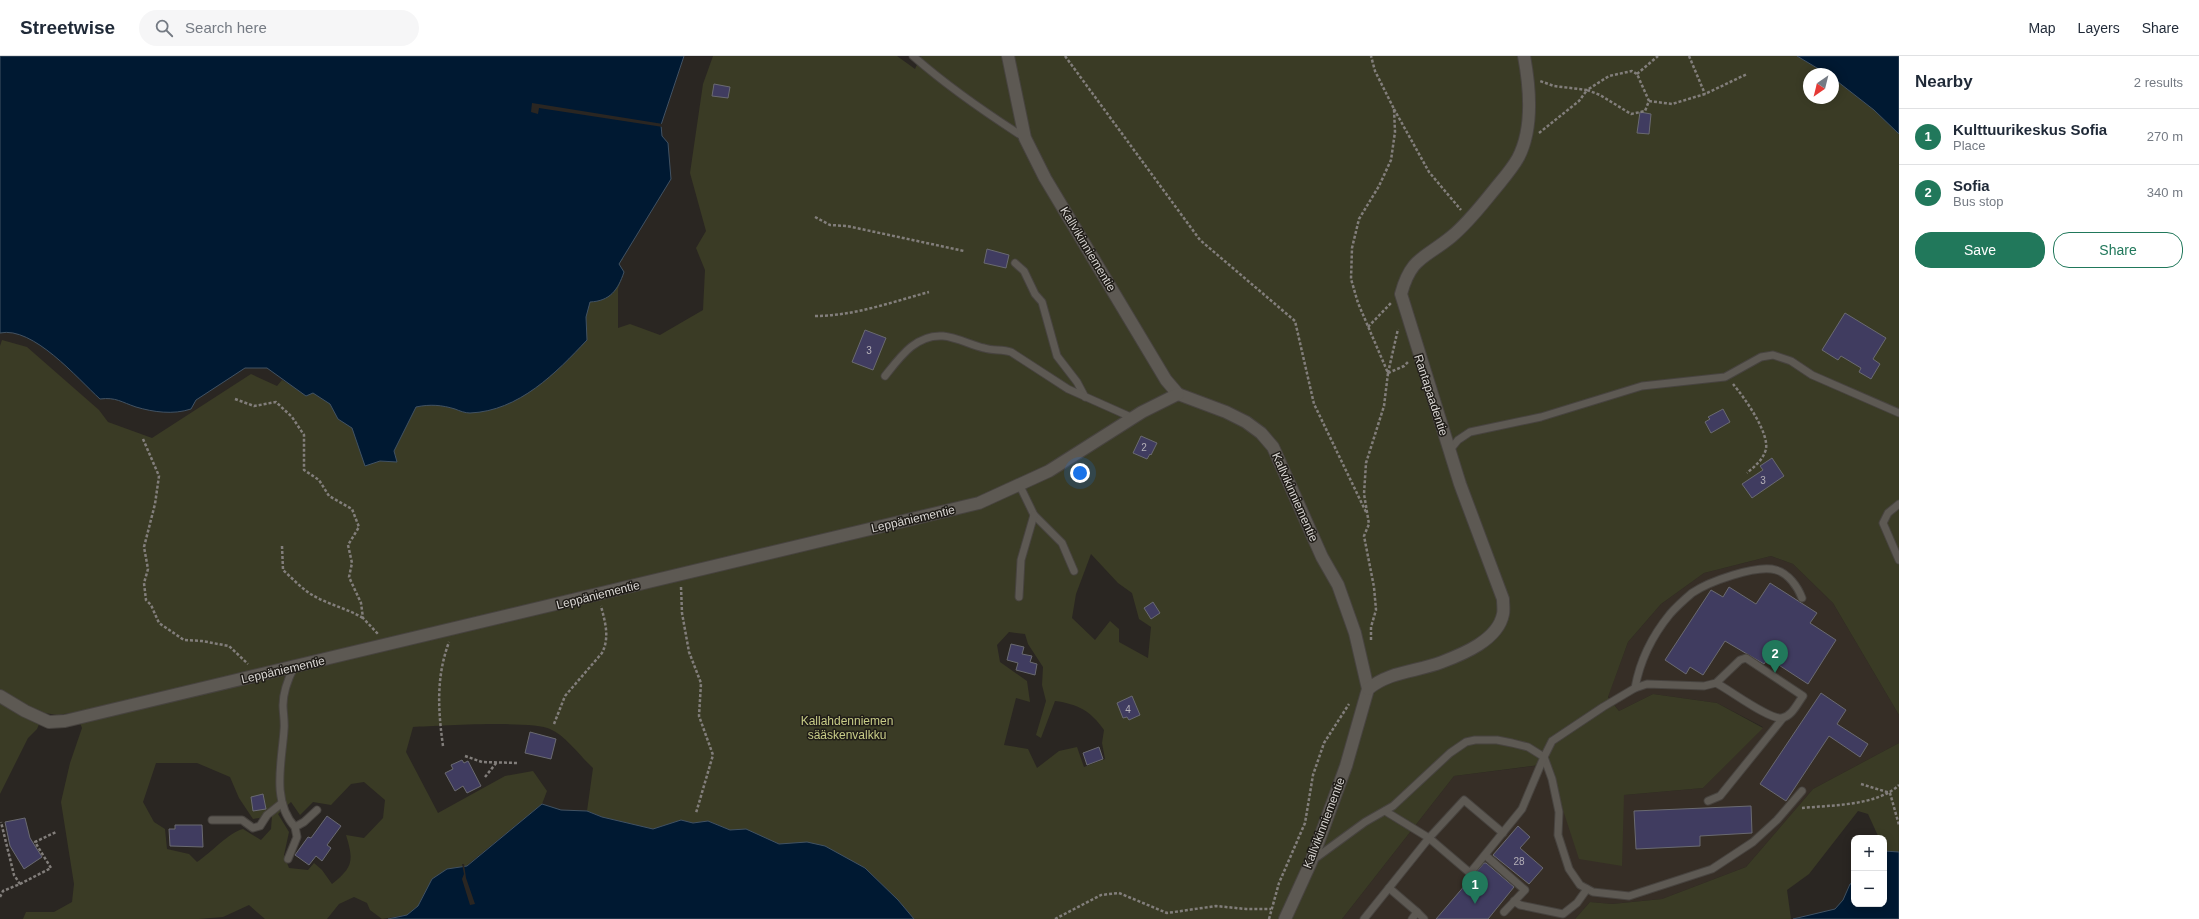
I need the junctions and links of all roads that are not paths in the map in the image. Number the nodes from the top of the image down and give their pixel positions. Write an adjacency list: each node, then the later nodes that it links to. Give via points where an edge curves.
1 (913, 56): 4 (lane, via 979,108)
2 (1008, 56): 4 (street, Kallvikinniementie)
3 (1524, 56): 11 (street, Rantapaadentie, via 1528,77 1528,124 1518,158 1470,221 1441,245 1419,258 1405,277 1400,294)
4 (1026, 138): 7 (street, Kallvikinniementie, via 1045,178 1166,380)
5 (1015, 263): 8 (lane, via 1024,272 1042,302 1057,356)
6 (885, 376): 8 (lane, via 900,356 913,345 927,337 943,336 987,349 1011,352 1046,376)
7 (1178, 394): 10 (street, Leppäniementie); 22 (street, Kallvikinniementie, via 1246,422 1261,433 1273,447 1322,558 1338,585 1355,633)
8 (1085, 397): 10 (lane)
9 (1899, 413): 11 (lane, via 1812,375 1792,361 1773,355 1761,357 1725,377 1642,386 1541,417 1470,432 1458,440)
10 (1133, 418): 12 (street, Leppäniementie, via 1049,471)
11 (1449, 451): 22 (street, Rantapaadentie, via 1503,599 1503,615 1487,639 1472,648 1442,662 1378,680)
12 (1019, 484): 14 (lane); 19 (street, Leppäniementie, via 980,503)
13 (1899, 504): 15 (lane, via 1888,513 1883,523)
14 (1034, 515): 16 (lane, via 1062,543); 17 (lane, via 1021,560)
15 (1899, 560)
16 (1074, 572)
17 (1019, 597)
18 (1802, 598): 21 (lane, via 1797,586 1777,570 1761,569 1718,580 1692,593 1670,614 1650,642 1638,671)
19 (294, 667): 23 (street, Leppäniementie, via 64,722 49,722); 28 (lane, via 287,680 283,704 285,728 281,760)
20 (1716, 683): 21 (lane, via 1704,686 1647,684); 24 (lane, via 1776,718); 24 (lane, via 1740,660 1746,658 1803,696 1790,714)
21 (1635, 688): 25 (lane, via 1552,741)
22 (1368, 689): 37 (street, Kallvikinniementie, via 1346,766)
23 (0, 696)
24 (1783, 718): 27 (lane, via 1720,796)
25 (1544, 757): 30 (lane, via 1528,747 1497,740 1466,742 1450,753); 33 (lane, via 1522,809); 39 (lane, via 1559,812 1558,835 1569,869 1580,885)
26 (1802, 791): 39 (lane, via 1752,842 1712,869 1630,896)
27 (1708, 801)
28 (282, 803): 31 (lane, via 267,815 260,826 253,828 242,820); 32 (lane, via 288,820)
29 (317, 810): 32 (lane)
30 (1385, 811): 34 (lane); 37 (lane, via 1365,822)
31 (212, 820)
32 (295, 827): 36 (lane, via 297,836)
33 (1503, 833): 34 (lane, via 1464,800); 35 (lane)
34 (1429, 838): 35 (lane, via 1470,873); 38 (lane)
35 (1485, 855): 40 (lane, via 1525,890)
36 (288, 859)
37 (1311, 862): 43 (street, Kallvikinniementie)
38 (1389, 888): 41 (lane); 44 (lane)
39 (1587, 889): 40 (lane, via 1577,903 1563,914 1520,905)
40 (1514, 901): 42 (lane)
41 (1417, 912): 45 (lane); 46 (lane)
42 (1504, 912)
43 (1288, 914)
44 (1364, 919)
45 (1412, 919)
46 (1424, 919)

